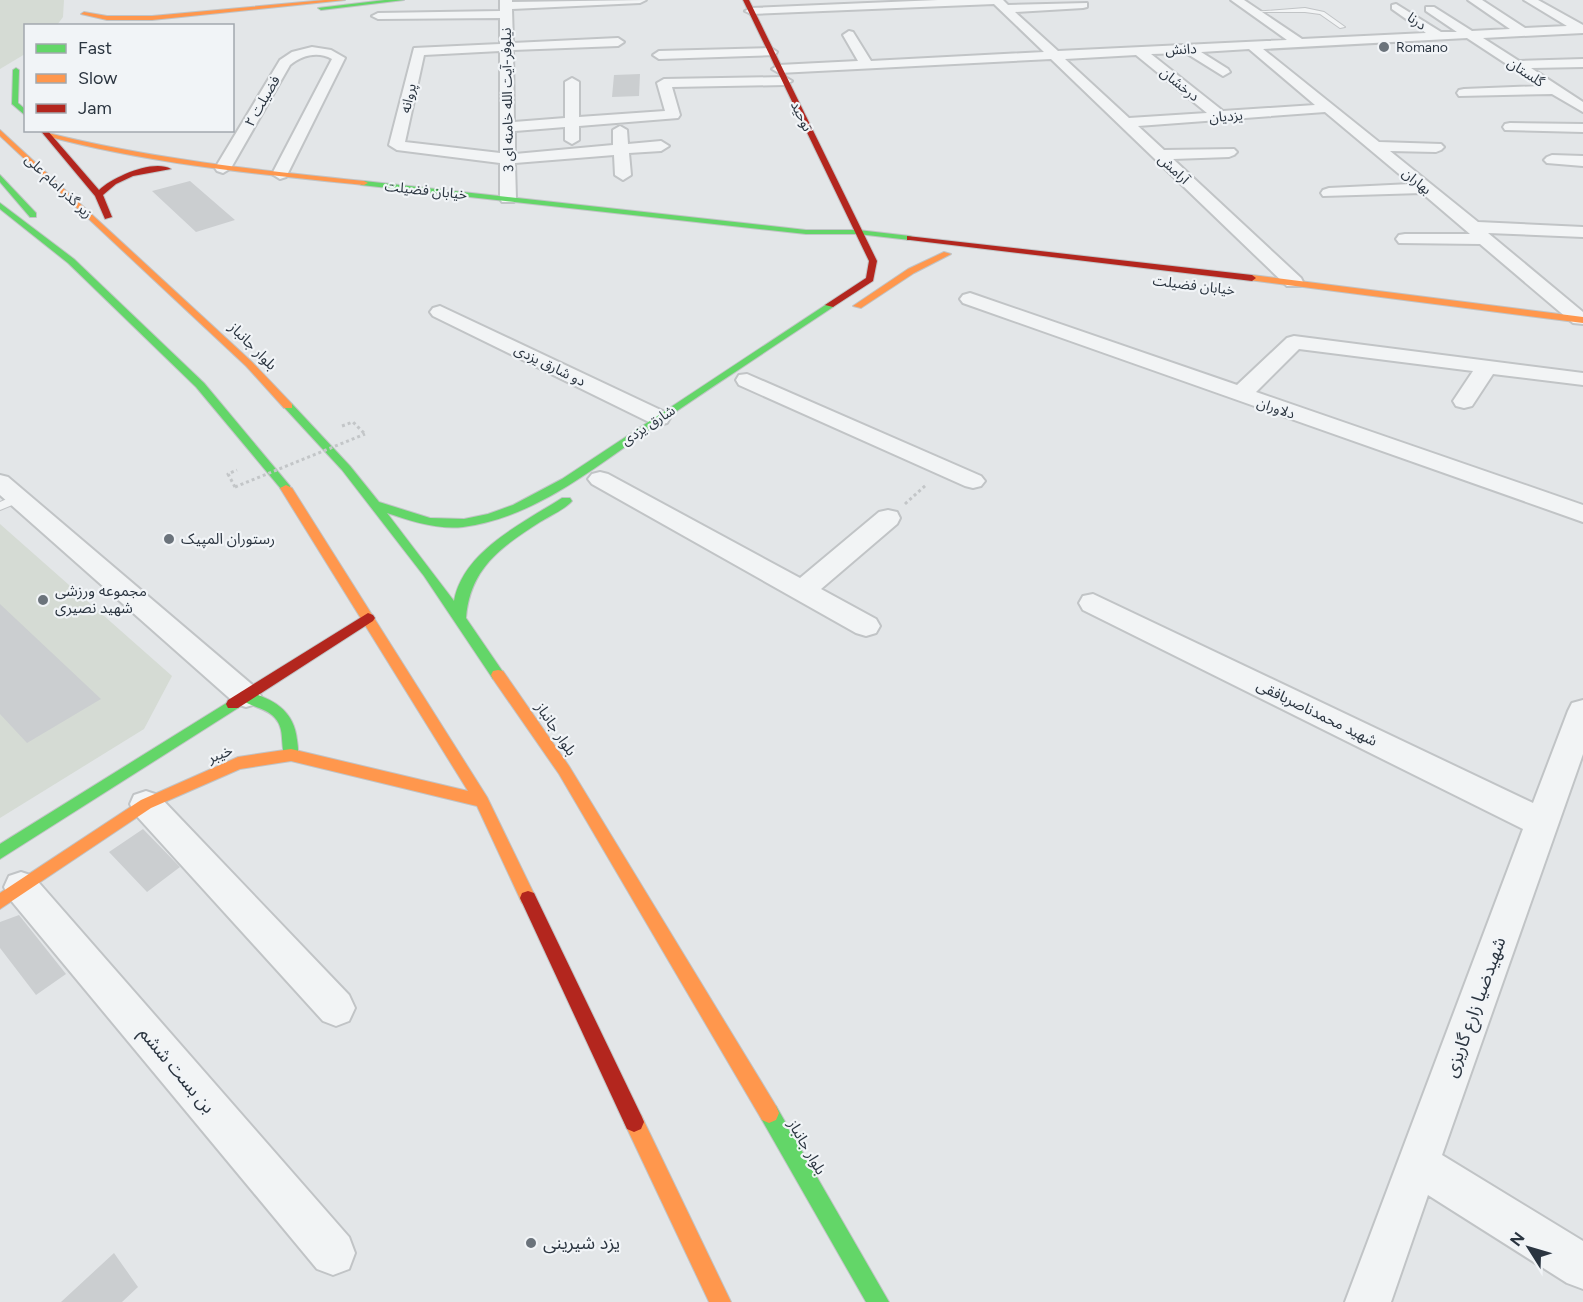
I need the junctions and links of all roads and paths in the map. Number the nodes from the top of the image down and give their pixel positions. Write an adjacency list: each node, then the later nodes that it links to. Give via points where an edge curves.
1 (342, 0): 11 (main road)
2 (400, 0): 23 (main road)
3 (640, 0): 14 (street)
4 (1238, 0): 13 (street)
5 (1474, 0): 28 (street)
6 (1530, 0): 26 (street)
7 (748, 3): 15 (street); 39 (main road, توحید)
8 (946, 3): 9 (street); 15 (street); 19 (street)
9 (1000, 3): 12 (street); 41 (street, آرامش)
10 (137, 4): 11 (main road, via 203,10)
11 (285, 6): 23 (main road)
12 (1083, 6)
13 (1256, 6): 25 (lane, via 1322,13); 33 (street)
14 (506, 7): 20 (street); 36 (street, نیلوفر-آیت الله خامنه ای 3)
15 (836, 7): 22 (street)
16 (1396, 7): 31 (street, درنا)
17 (1430, 9): 30 (street, گلستان)
18 (81, 13): 23 (main road)
19 (956, 13)
20 (425, 15): 21 (street); 27 (street)
21 (378, 16)
22 (845, 20)
23 (152, 22): 24 (main road)
24 (120, 24)
25 (1342, 27)
26 (1582, 29): 28 (street, دانش)
27 (416, 30)
28 (1526, 32): 30 (street, دانش); 35 (street)
29 (849, 35): 43 (street)
30 (1468, 35): 31 (street, دانش); 45 (street, گلستان)
31 (1438, 36): 33 (street, دانش)
32 (618, 42): 36 (street)
33 (1299, 43): 34 (street, دانش)
34 (1251, 45): 37 (street, دانش); 57 (street, بهاران)
35 (1557, 45)
36 (506, 47): 64 (street, نیلوفر-آیت الله خامنه ای 3); 76 (street, پروانه, via 418,51 397,145)
37 (1189, 49): 38 (street, دانش); 46 (street)
38 (1139, 51): 41 (street, دانش); 60 (street, درخشان)
39 (771, 52): 40 (street); 47 (main road, توحید)
40 (659, 55)
41 (1055, 55): 43 (street, دانش); 63 (street, آرامش)
42 (1583, 63): 45 (street)
43 (867, 65): 47 (street, دانش)
44 (21, 68): 48 (main road); 55 (main road)
45 (1511, 69): 51 (street, گلستان, via 1527,72)
46 (1223, 72)
47 (782, 75): 61 (street, دانش, via 664,83 673,116); 89 (main road, توحید)
48 (0, 77)
49 (572, 82): 62 (street)
50 (1573, 82): 51 (street)
51 (1549, 87): 52 (street); 54 (street, گلستان)
52 (1464, 93)
53 (0, 96): 55 (main road)
54 (1570, 100): 56 (street); 58 (street, گلستان)
55 (15, 104): 59 (main road)
56 (1484, 105)
57 (1326, 108): 60 (street, یزدیان); 70 (street, بهاران)
58 (1583, 108)
59 (24, 112)
60 (1221, 117): 63 (street, یزدیان)
61 (619, 119): 62 (street); 72 (street)
62 (571, 122): 64 (street); 74 (street)
63 (1126, 123): 75 (street, آرامش)
64 (507, 127): 76 (street, نیلوفر-آیت الله خامنه ای 3)
65 (1510, 127): 66 (street)
66 (1583, 128)
67 (0, 132): 93 (main road, زیر گذر امام علی)
68 (45, 133): 79 (main road, خیابان فضیلت, via 82,145); 85 (main road)
69 (661, 146): 72 (street)
70 (1374, 146): 71 (street); 83 (street, بهاران)
71 (1436, 147)
72 (623, 149): 74 (street); 81 (street)
73 (1229, 152): 75 (street)
74 (573, 153): 76 (street)
75 (1159, 155): 99 (street, آرامش)
76 (507, 159): 86 (street, نیلوفر-آیت الله خامنه ای 3)
77 (1552, 160): 78 (street)
78 (1583, 160)
79 (223, 168): 80 (main road, خیابان فضیلت); 80 (street, فضیلت ۲, via 289,58 330,51 339,58); 85 (main road, via 131,173 107,183)
80 (280, 174): 86 (main road, خیابان فضیلت)
81 (623, 175)
82 (0, 177): 96 (main road)
83 (1426, 188): 84 (street); 91 (street, بهاران)
84 (1329, 193)
85 (99, 195): 93 (main road)
86 (508, 199): 88 (main road, خیابان فضیلت)
87 (0, 205): 96 (main road)
88 (806, 232): 89 (main road, خیابان فضیلت); 94 (main road, خیابان فضیلت)
89 (858, 232): 94 (main road, توحید); 99 (main road, خیابان فضیلت)
90 (1583, 232): 91 (street)
91 (1479, 233): 92 (street); 103 (street, بهاران)
92 (1405, 239)
93 (118, 241): 116 (main road, بلوار جانباز, via 249,363)
94 (866, 245): 95 (main road, خیابان فضیلت); 97 (main road)
95 (947, 254): 98 (main road); 103 (main road, خیابان فضیلت)
96 (71, 261): 125 (main road, via 200,385 292,496)
97 (874, 268): 98 (main road); 105 (main road, شارق یزدی, via 870,279)
98 (896, 269): 102 (main road)
99 (1294, 282): 103 (main road, خیابان فضیلت)
100 (970, 299): 107 (street, دلاوران)
101 (440, 312): 109 (street, دو شارق یزدی)
102 (845, 316)
103 (1582, 324)
104 (1486, 366): 106 (street); 107 (street, via 1294,342); 108 (street)
105 (743, 378): 109 (main road, شارق یزدی); 111 (street)
106 (1583, 379)
107 (1240, 395): 117 (street, دلاوران)
108 (1464, 401)
109 (659, 418): 119 (main road, شارق یزدی, via 526,502)
110 (353, 422): 112 (path, bridge, via 365,434 235,487)
111 (945, 469): 113 (street); 118 (path)
112 (228, 474)
113 (973, 481)
114 (595, 482): 122 (main road); 123 (street)
115 (6, 495): 128 (street)
116 (375, 505): 119 (main road, شارق یزدی, via 437,524); 126 (main road, بلوار جانباز)
117 (1583, 514)
118 (888, 518): 123 (street)
119 (476, 520): 120 (main road, via 459,530)
120 (457, 538)
121 (474, 546): 122 (main road)
122 (499, 546): 126 (main road, via 474,569 462,592)
123 (803, 590): 127 (street)
124 (1093, 603): 133 (street, شهید محمدناصربافقی)
125 (368, 618): 128 (main road); 131 (main road)
126 (459, 618): 141 (main road, بلوار جانباز, via 564,770)
127 (866, 626)
128 (246, 696): 130 (main road, via 272,705 286,717); 134 (main road)
129 (1583, 711): 133 (street, شهیدضیا زارع گاریزی)
130 (291, 755): 131 (main road, خیبر); 132 (main road, خیبر, via 238,763)
131 (482, 801): 140 (main road)
132 (146, 804): 135 (main road, خیبر); 136 (street)
133 (1542, 823): 137 (street, شهیدضیا زارع گاریزی)
134 (0, 852)
135 (11, 895): 138 (street, بن بست ششم)
136 (336, 1008)
137 (1418, 1164): 139 (street); 142 (street, شهیدضیا زارع گاریزی)
138 (333, 1253)
139 (1583, 1267)
140 (720, 1302)
141 (878, 1302)
142 (1368, 1302)

